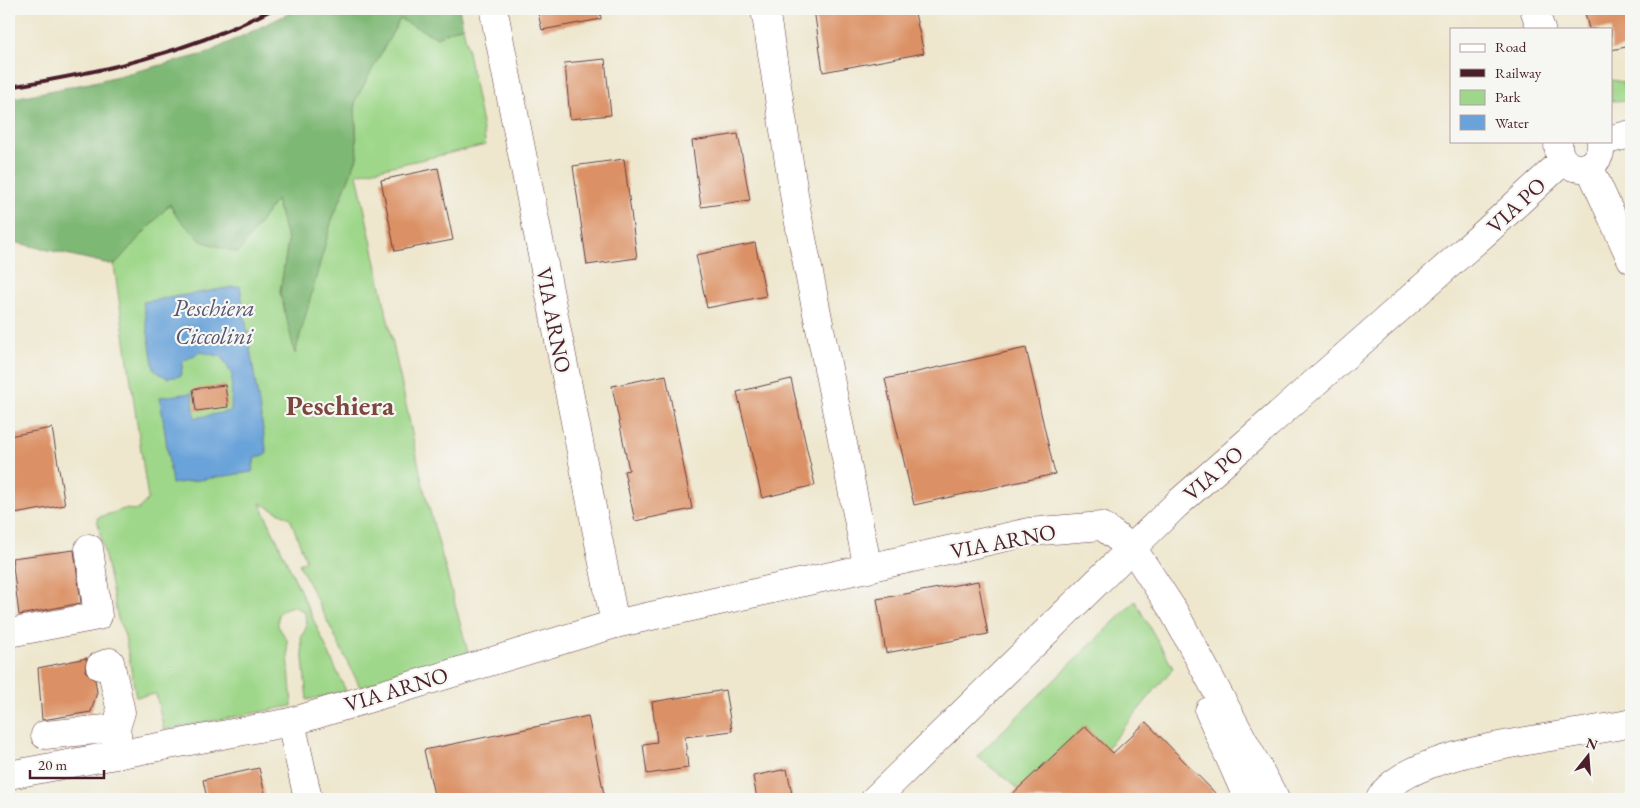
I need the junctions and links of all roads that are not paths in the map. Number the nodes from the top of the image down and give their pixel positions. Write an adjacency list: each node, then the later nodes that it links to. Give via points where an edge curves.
1 (765, 9): 12 (street, via 797,213)
2 (1534, 9): 4 (street)
3 (494, 17): 13 (street, VIA ARNO)
4 (1541, 28)
5 (1631, 134): 6 (street)
6 (1612, 139)
7 (1602, 142): 8 (street, VIA PO, via 1599,156)
8 (1570, 156): 9 (street); 11 (street, VIA PO, via 1176,505)
9 (1631, 259)
10 (89, 548): 14 (street, via 98,616)
11 (1133, 549): 12 (street, VIA ARNO, via 1102,526 1029,532); 16 (street, via 1173,610); 23 (street, VIA PO)
12 (868, 569): 13 (street, VIA ARNO)
13 (615, 624): 17 (street, VIA ARNO)
14 (9, 634)
15 (100, 666): 20 (street, via 110,662 121,712)
16 (1222, 700): 24 (street, via 1208,709); 25 (street)
17 (291, 722): 20 (street, VIA ARNO); 22 (street)
18 (1631, 724): 26 (street, via 1482,749 1413,771 1384,792)
19 (46, 735): 20 (street)
20 (118, 741): 21 (street, VIA ARNO)
21 (9, 775)
22 (308, 799)
23 (875, 799)
24 (1248, 799)
25 (1275, 799)
26 (1380, 799)

